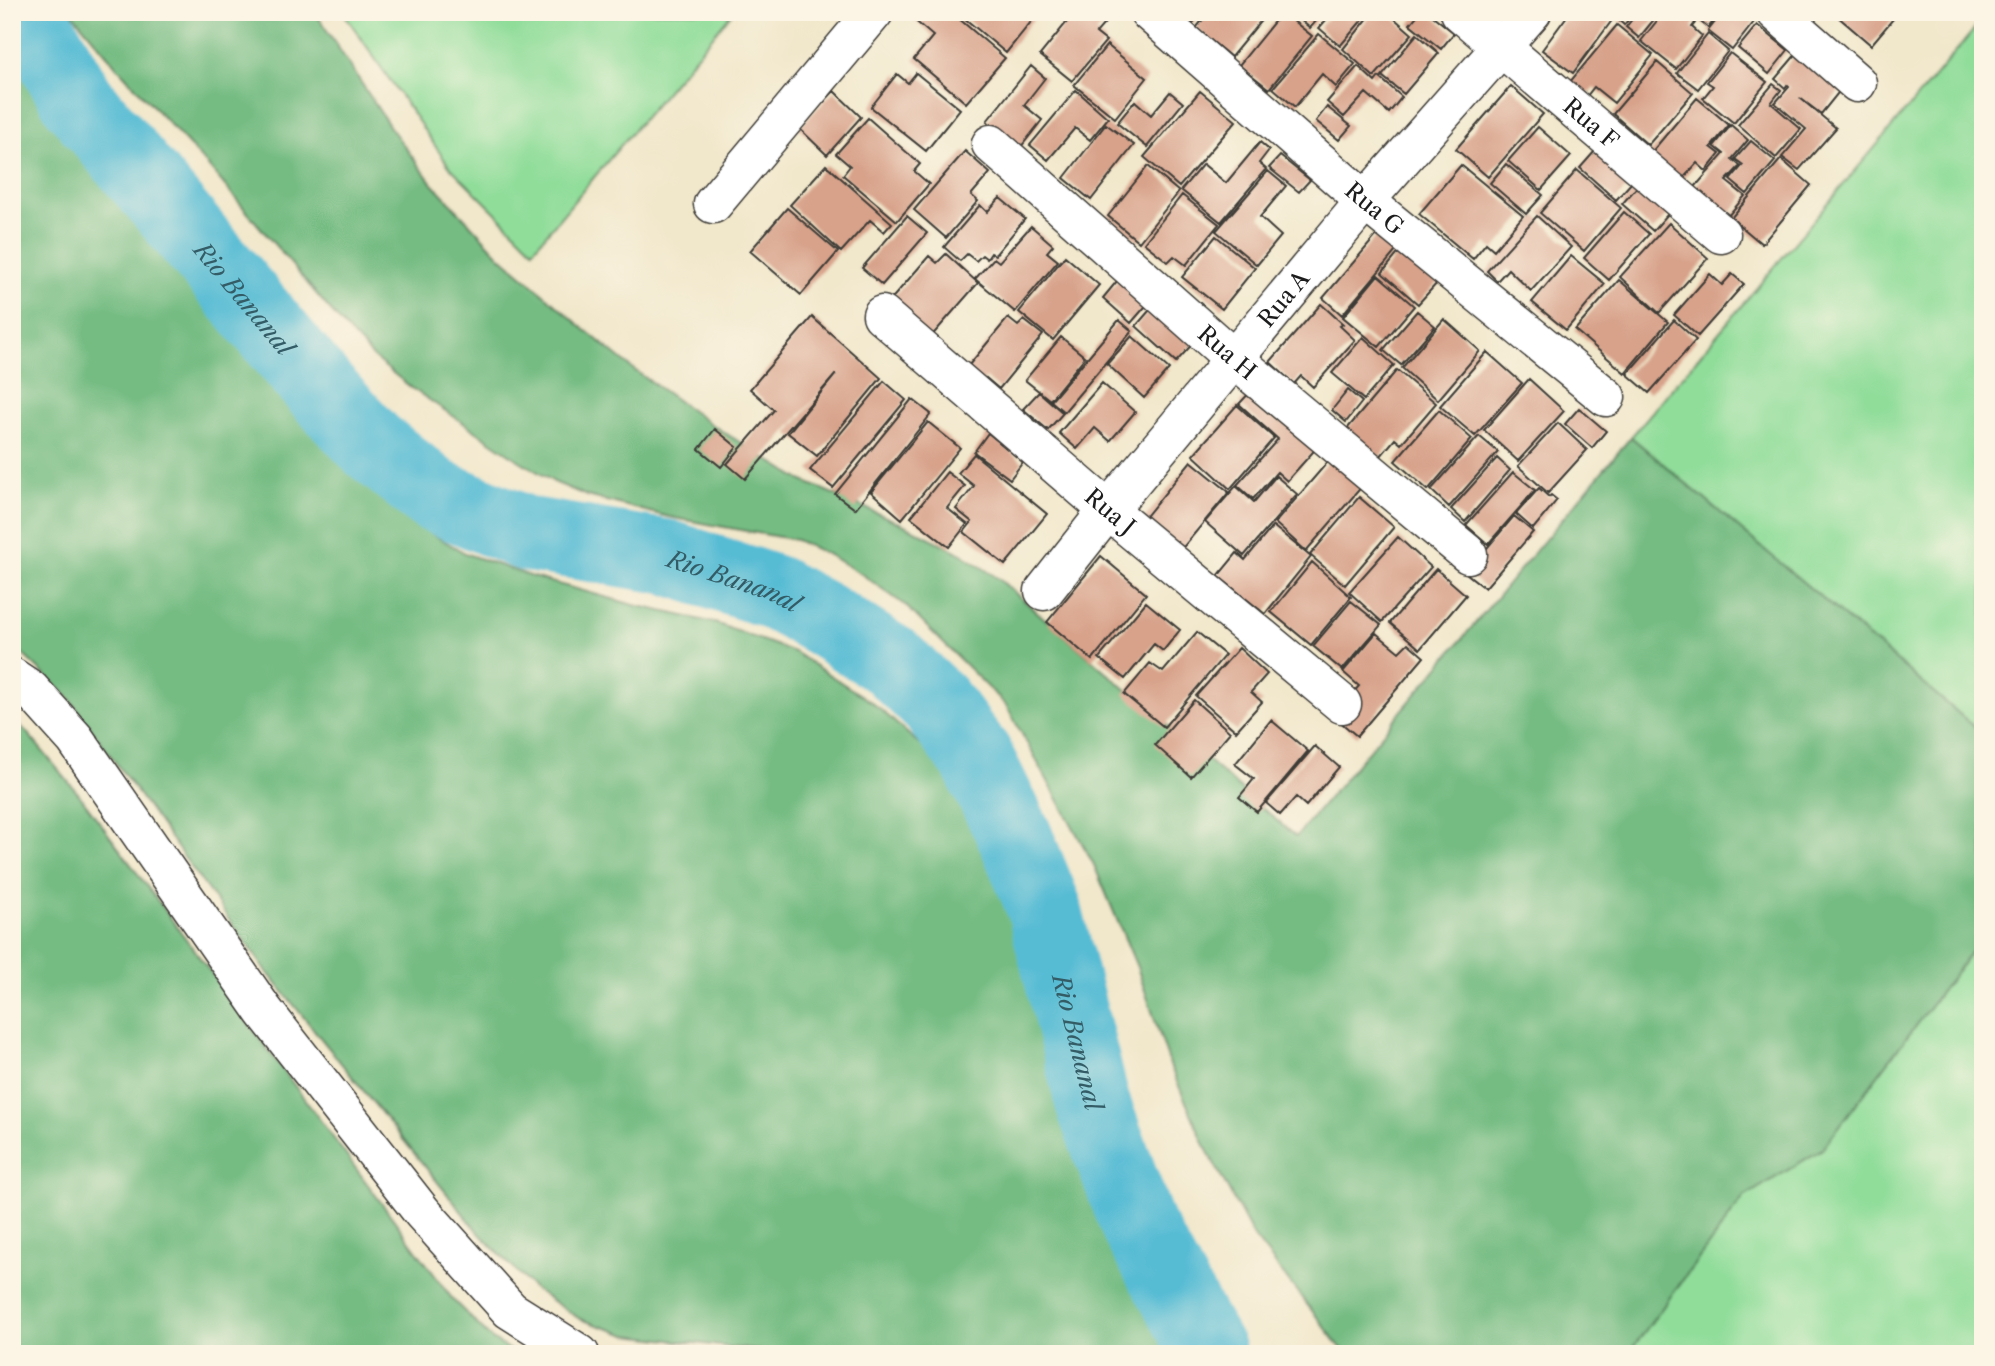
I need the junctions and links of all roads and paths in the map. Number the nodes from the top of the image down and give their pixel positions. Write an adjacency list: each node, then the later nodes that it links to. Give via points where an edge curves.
1 (874, 12): 10 (street)
2 (1149, 12): 9 (street, Rua G)
3 (1460, 12): 6 (street, Rua F)
4 (1532, 12): 6 (street, Rua A)
5 (1776, 12): 7 (street)
6 (1501, 48): 9 (street, Rua A); 11 (street, Rua F)
7 (1857, 83)
8 (991, 144): 13 (street, Rua H)
9 (1365, 201): 13 (street, Rua A); 14 (street, Rua G)
10 (713, 204)
11 (1721, 234)
12 (882, 315): 15 (street, Rua J)
13 (1234, 359): 15 (street, Rua A); 16 (street, Rua H)
14 (1606, 397)
15 (1108, 510): 17 (street, Rua A); 19 (street, Rua J)
16 (1468, 554)
17 (1044, 591)
18 (12, 677): 20 (street, via 30,689 75,739 264,1011 422,1212 510,1310)
19 (1342, 704)
20 (580, 1354)

